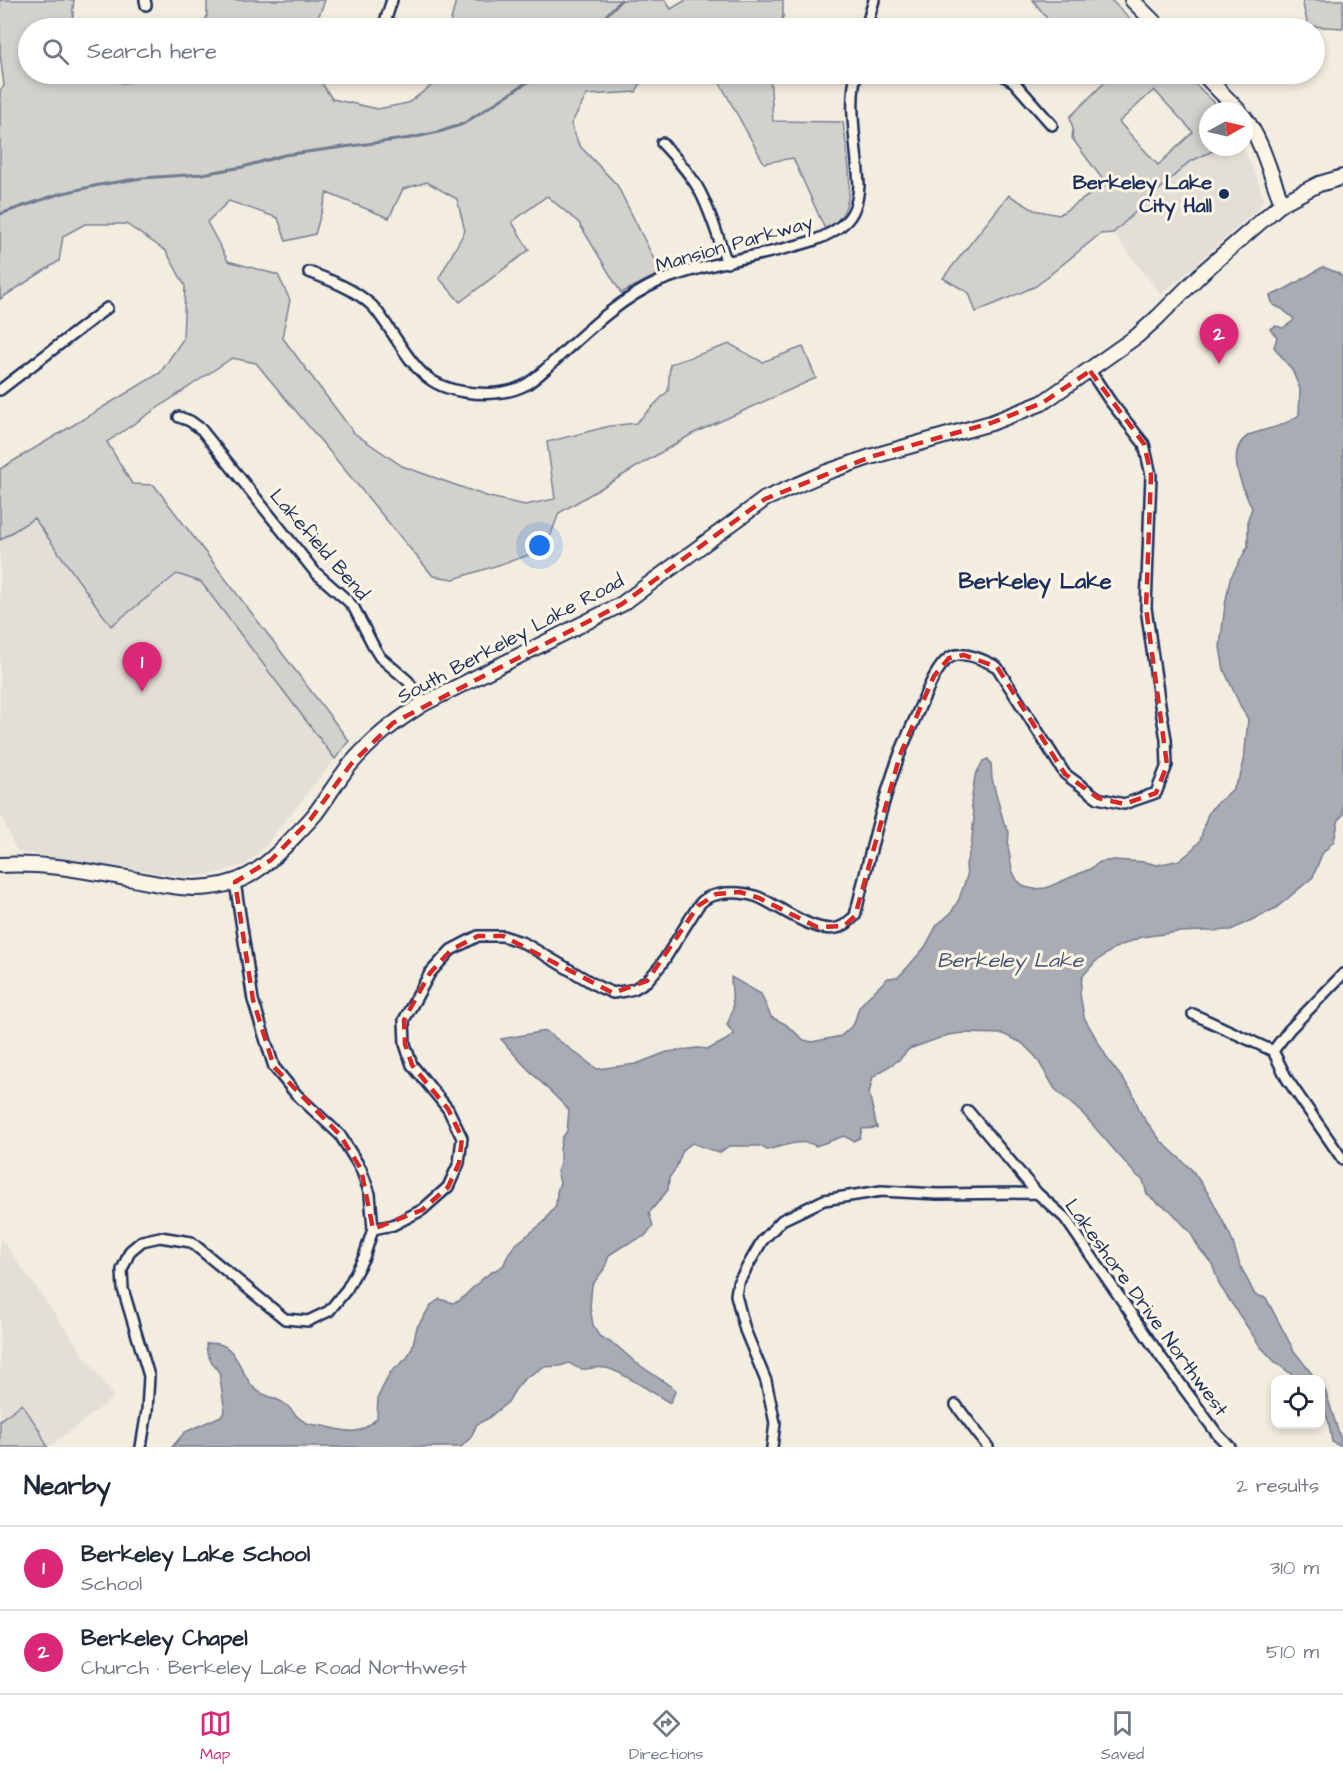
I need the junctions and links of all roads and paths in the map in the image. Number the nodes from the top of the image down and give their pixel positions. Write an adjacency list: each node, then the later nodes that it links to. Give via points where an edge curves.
1 (392, 0): 4 (street)
2 (874, 0): 5 (street)
3 (1132, 0): 6 (street)
4 (386, 18)
5 (869, 18)
6 (1150, 18)
7 (854, 84): 16 (street, Mansion Parkway, via 859,185 853,213 824,237)
8 (1016, 84): 11 (street)
9 (1213, 84): 10 (street)
10 (1230, 102)
11 (1052, 125)
12 (1253, 131): 15 (street)
13 (662, 143): 16 (street, via 698,188)
14 (1343, 177): 15 (street, South Berkeley Lake Road)
15 (1282, 203): 19 (street, South Berkeley Lake Road, via 1137,336)
16 (727, 263): 17 (street, Mansion Parkway, via 648,287 603,317 527,384 485,394 447,389 432,382 415,366 369,302 339,283)
17 (309, 272)
18 (107, 308): 20 (street)
19 (1090, 370): 22 (street, South Berkeley Lake Road, via 1042,403 991,423 826,472 765,499 622,604); 31 (street, via 1144,444 1151,476 1146,608 1167,765 1156,793 1124,804 1098,798 1065,774 997,667 964,655 949,658 934,676 900,755 855,916 843,926 817,927 740,892 716,894 698,906 647,981 613,993 524,943 503,936 478,936 452,950 430,973 416,998 405,1020 405,1044 412,1065 448,1109 462,1138 459,1163 448,1187 422,1210 393,1225)
20 (0, 390)
21 (179, 417): 22 (street, Lakefield Bend, via 201,429 315,572 354,608 380,657 408,681)
22 (423, 704): 24 (street, South Berkeley Lake Road, via 372,741 310,820 271,860)
23 (0, 865): 24 (street, South Berkeley Lake Road, via 51,866 175,887)
24 (235, 882): 31 (street, via 253,1000 274,1067 339,1135 362,1169 370,1194)
25 (1343, 974): 27 (street)
26 (1193, 1014): 27 (street)
27 (1273, 1051): 29 (street, via 1287,1079)
28 (968, 1111): 30 (street)
29 (1343, 1160)
30 (1038, 1193): 34 (street, Lakeshore Drive Northwest, via 881,1191 824,1200 782,1220 752,1257 736,1295 745,1330 766,1381 775,1423); 36 (street, Lakeshore Drive Northwest, via 1065,1218)
31 (373, 1229): 33 (street, via 347,1289 329,1311 308,1321 285,1319 191,1242 160,1237 142,1241 130,1251 122,1270 123,1289 149,1376)
32 (956, 1405): 35 (street)
33 (141, 1447)
34 (772, 1447)
35 (988, 1447)
36 (1230, 1447)

